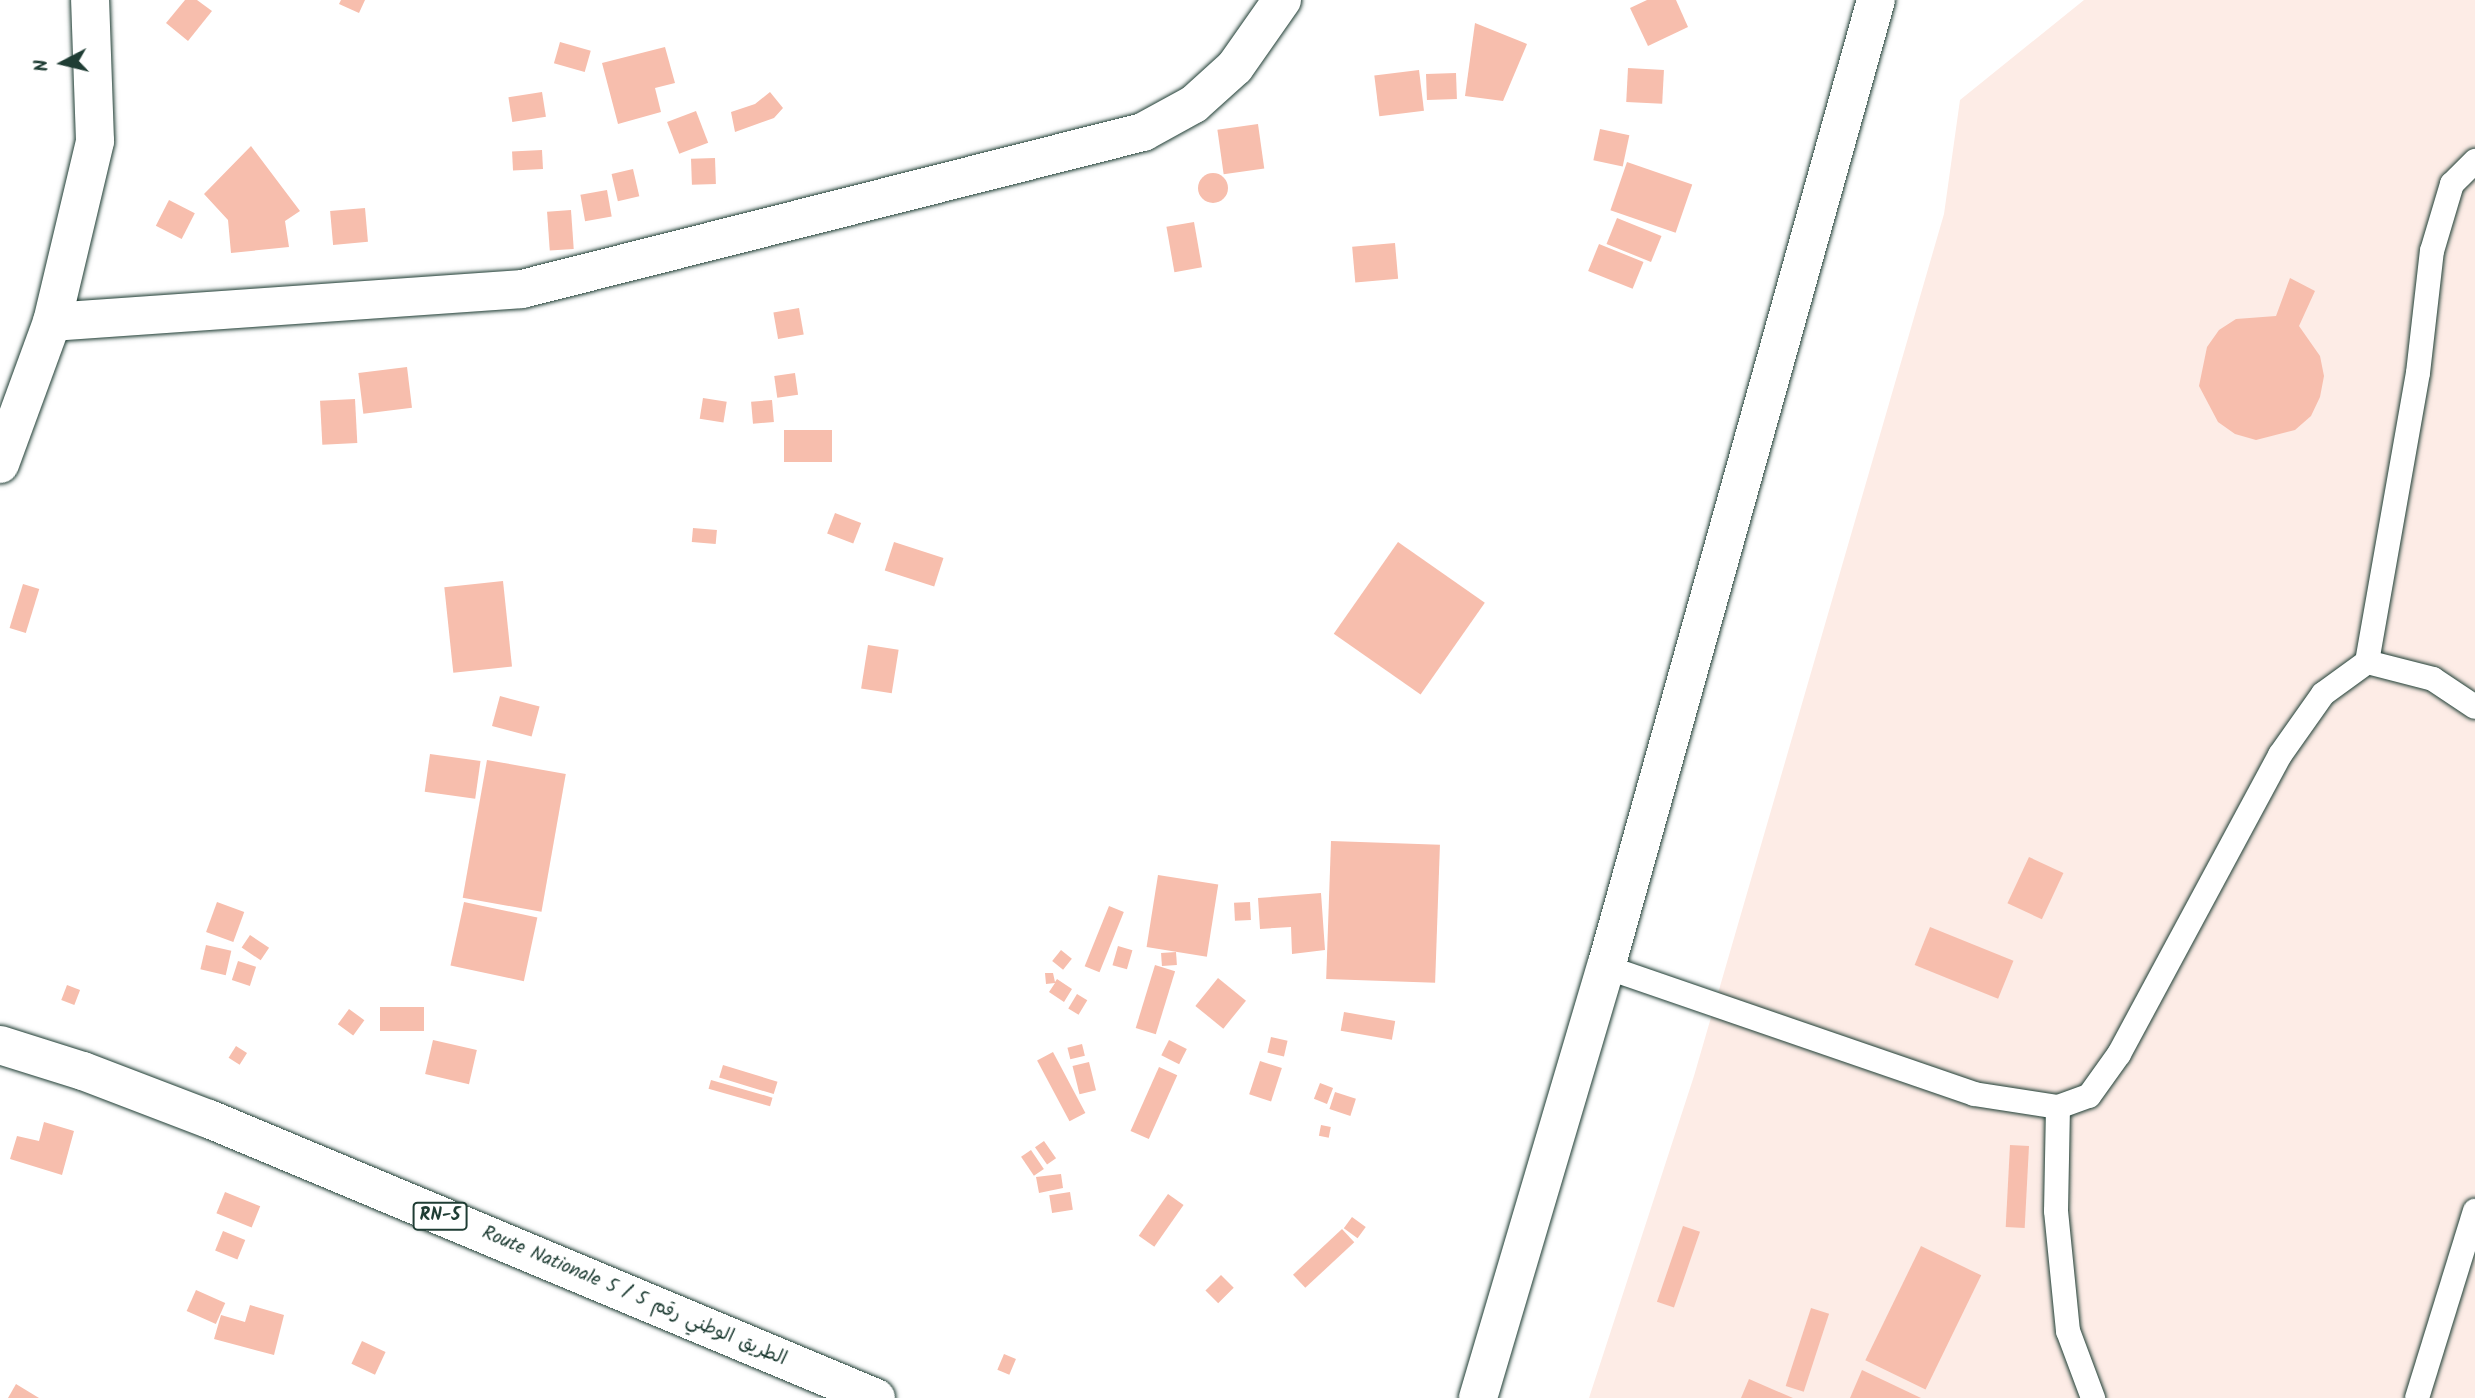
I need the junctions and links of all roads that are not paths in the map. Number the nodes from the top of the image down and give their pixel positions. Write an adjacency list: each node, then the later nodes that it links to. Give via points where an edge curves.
1 (89, 0): 5 (main road, via 95,141)
2 (1282, 0): 5 (main road, via 1235,67 1194,104 1143,132 522,289)
3 (1876, 0): 9 (main road)
4 (2475, 162): 7 (lane, via 2452,184 2432,251 2414,399)
5 (52, 322): 6 (main road)
6 (0, 464)
7 (2367, 662): 8 (lane, via 2433,679); 11 (lane, via 2323,694 2280,755 2119,1054 2089,1096)
8 (2475, 707)
9 (1606, 967): 11 (lane, via 1975,1094); 14 (main road)
10 (0, 1045): 13 (main road, Route Nationale 5 / الطريق الوطني رقم 5 / RN-5, via 209,1119)
11 (2058, 1107): 15 (lane, via 2056,1211 2068,1331)
12 (2475, 1211): 16 (lane)
13 (876, 1398)
14 (1478, 1398)
15 (2093, 1398)
16 (2417, 1398)

